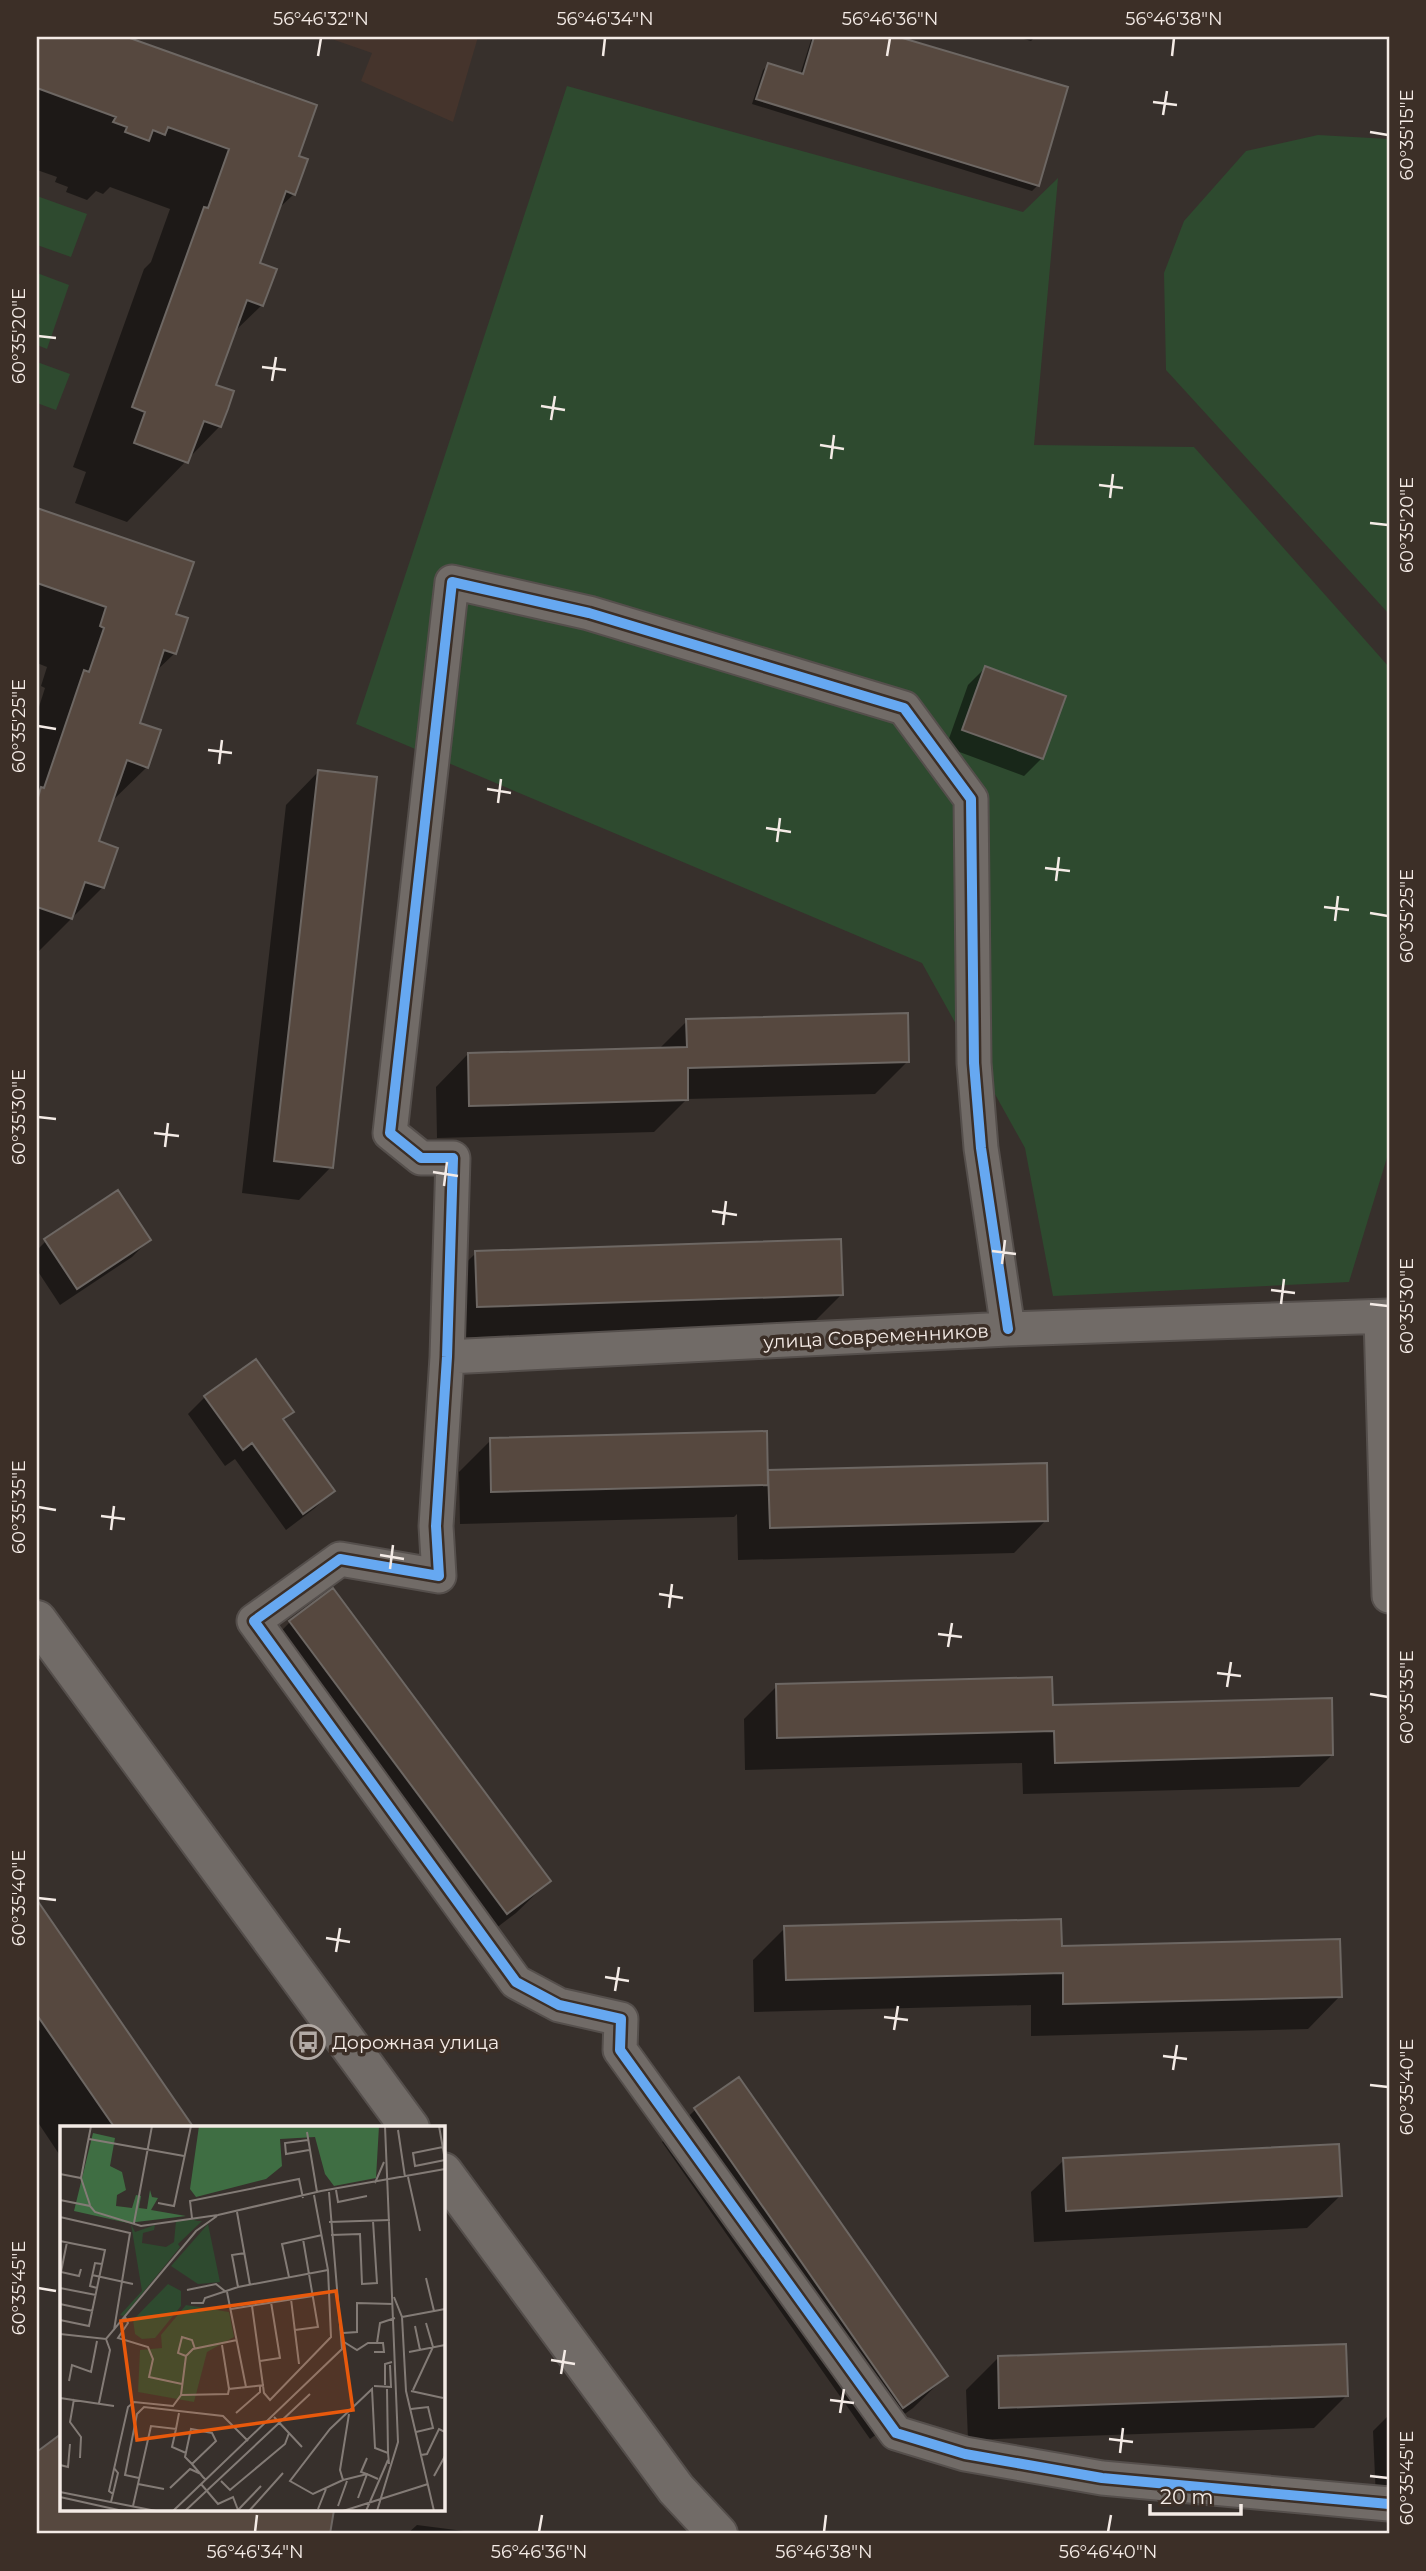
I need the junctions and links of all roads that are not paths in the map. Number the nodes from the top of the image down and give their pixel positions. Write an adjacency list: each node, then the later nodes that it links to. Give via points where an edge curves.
1 (1385, 1317): 2 (street, улица Современников); 4 (street)
2 (1008, 1329): 3 (street, улица Современников); 3 (street, via 981,1148 974,1063 971,799 904,708 589,613 452,582 390,1133 421,1158 453,1158)
3 (447, 1357): 8 (street, via 436,1526 439,1576 340,1559 254,1622 516,1982 559,2005 621,2019 620,2050 897,2433 965,2454 1102,2478)
4 (1389, 1596)
5 (37, 1620): 6 (street)
6 (409, 2126)
7 (444, 2173): 9 (street, via 676,2489)
8 (1389, 2504)
9 (718, 2534)

